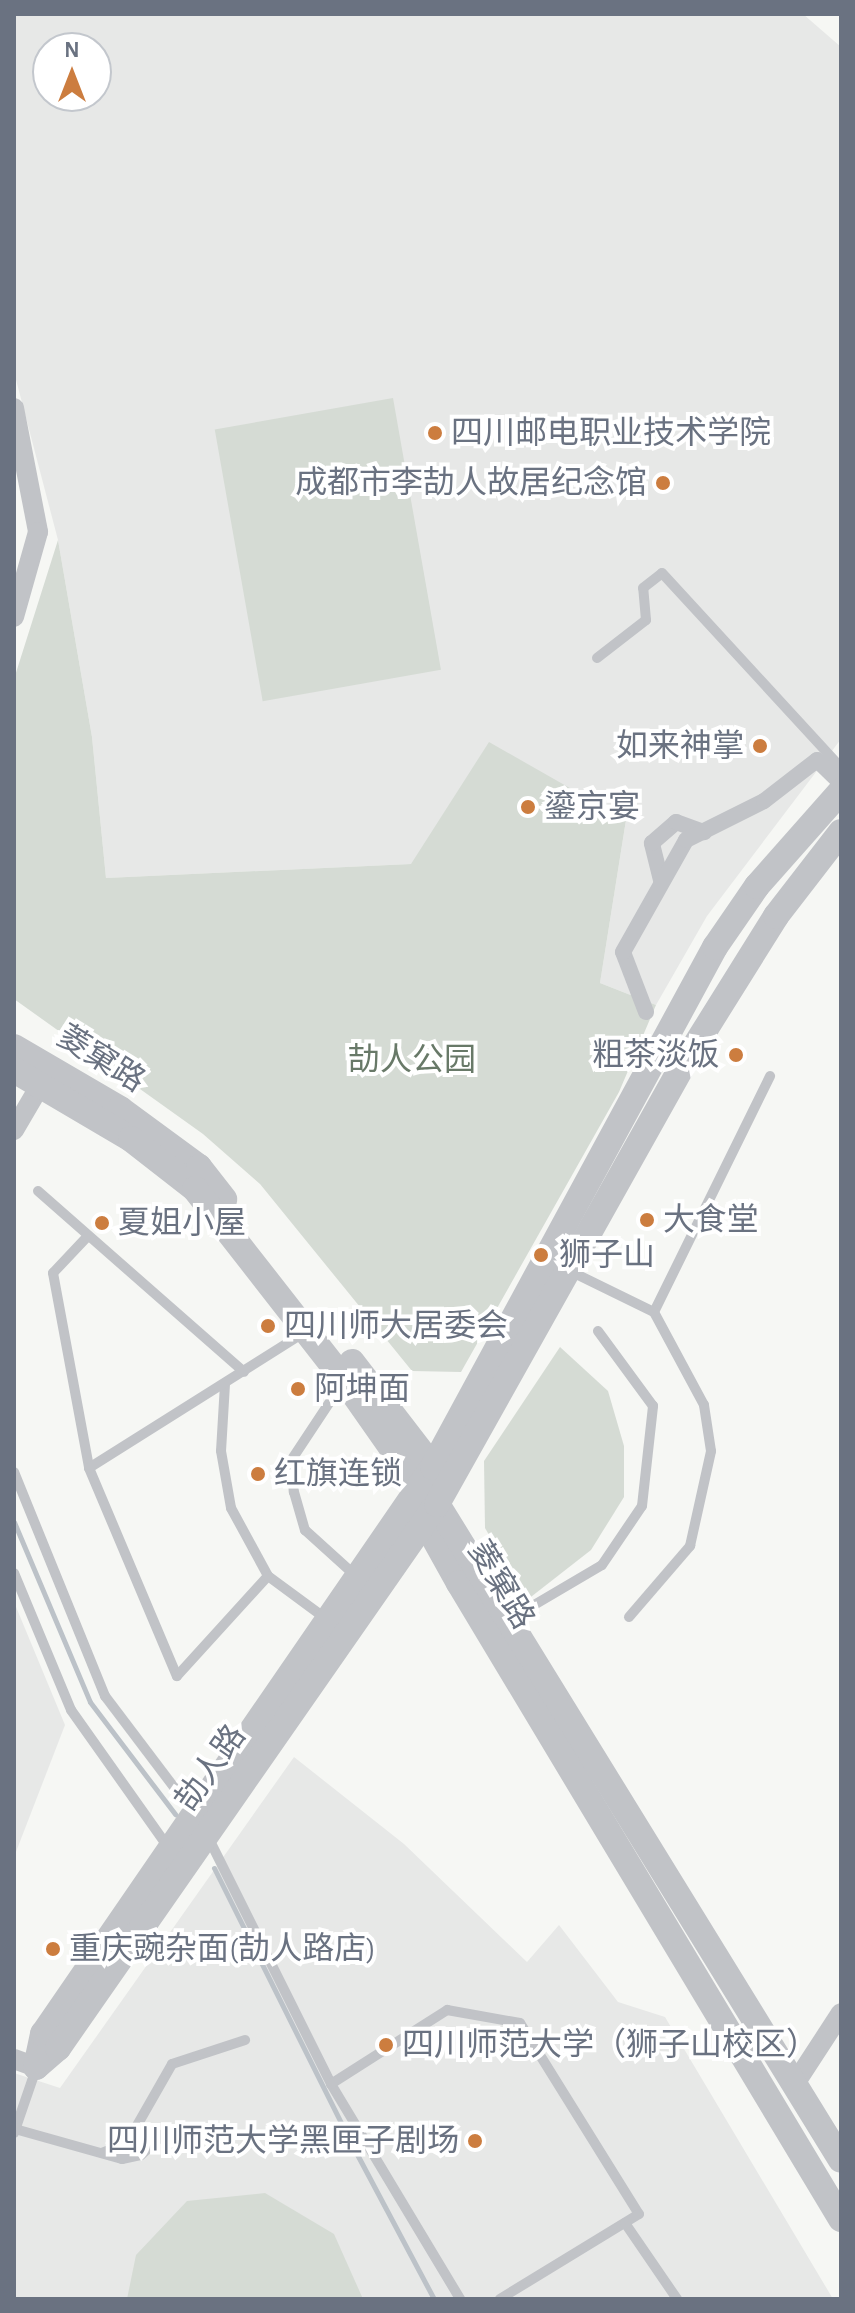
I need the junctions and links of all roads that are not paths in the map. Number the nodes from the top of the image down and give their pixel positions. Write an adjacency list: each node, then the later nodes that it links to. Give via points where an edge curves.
1 (14, 408): 2 (street, via 38,532)
2 (14, 617)
3 (597, 658): 4 (lane, via 646,620 643,588 662,573)
4 (841, 768)
5 (841, 783): 7 (street, via 817,760)
6 (841, 791): 27 (street, via 757,886 715,947)
7 (704, 832): 9 (street, via 686,840); 9 (street, via 676,822 652,843)
8 (841, 832): 18 (street, via 776,916 683,1065)
9 (661, 880): 10 (street, via 649,918 623,952)
10 (646, 1012)
11 (14, 1047): 27 (street, 菱窠路, via 57,1067 199,1167)
12 (14, 1070): 14 (street, 菱窠路)
13 (770, 1076): 19 (lane)
14 (41, 1084): 15 (street); 20 (street, 菱窠路, via 195,1189)
15 (14, 1130)
16 (38, 1191): 17 (lane)
17 (86, 1238): 22 (lane); 25 (lane, via 53,1273)
18 (572, 1272): 19 (lane); 27 (street)
19 (654, 1312): 31 (lane, via 704,1405 711,1451 690,1546)
20 (306, 1331): 22 (lane); 23 (street, 菱窠路)
21 (598, 1331): 32 (lane, via 653,1406 642,1506 602,1565)
22 (244, 1372): 24 (lane)
23 (344, 1380): 27 (street, 菱窠路); 30 (lane, via 292,1459 294,1492 305,1530)
24 (225, 1384): 25 (lane); 29 (lane, via 221,1451 231,1508)
25 (89, 1468): 29 (lane, via 177,1676)
26 (14, 1472): 34 (lane, via 105,1696)
27 (428, 1495): 30 (street); 32 (street, 菱窠路); 34 (street, 劼人路); 45 (street, 菱窠路)
28 (14, 1573): 35 (lane, via 71,1710)
29 (268, 1576): 33 (lane)
30 (357, 1578): 33 (street)
31 (629, 1617)
32 (512, 1618): 39 (street, 菱窠路)
33 (330, 1622): 34 (street)
34 (201, 1824): 35 (street); 38 (street, 劼人路, via 58,2048); 40 (lane)
35 (172, 1852): 38 (street)
36 (841, 2013): 39 (street)
37 (245, 2040): 43 (lane, via 172,2064 127,2143)
38 (25, 2063): 41 (lane)
39 (796, 2082): 44 (street, 菱窠路)
40 (331, 2084): 46 (lane, via 447,2010 520,2023 639,2214); 47 (lane)
41 (14, 2131): 43 (lane)
42 (165, 2133): 43 (lane, via 141,2155)
43 (102, 2153)
44 (841, 2160)
45 (841, 2219)
46 (625, 2223): 48 (lane); 49 (lane)
47 (460, 2299)
48 (500, 2299)
49 (677, 2299)

